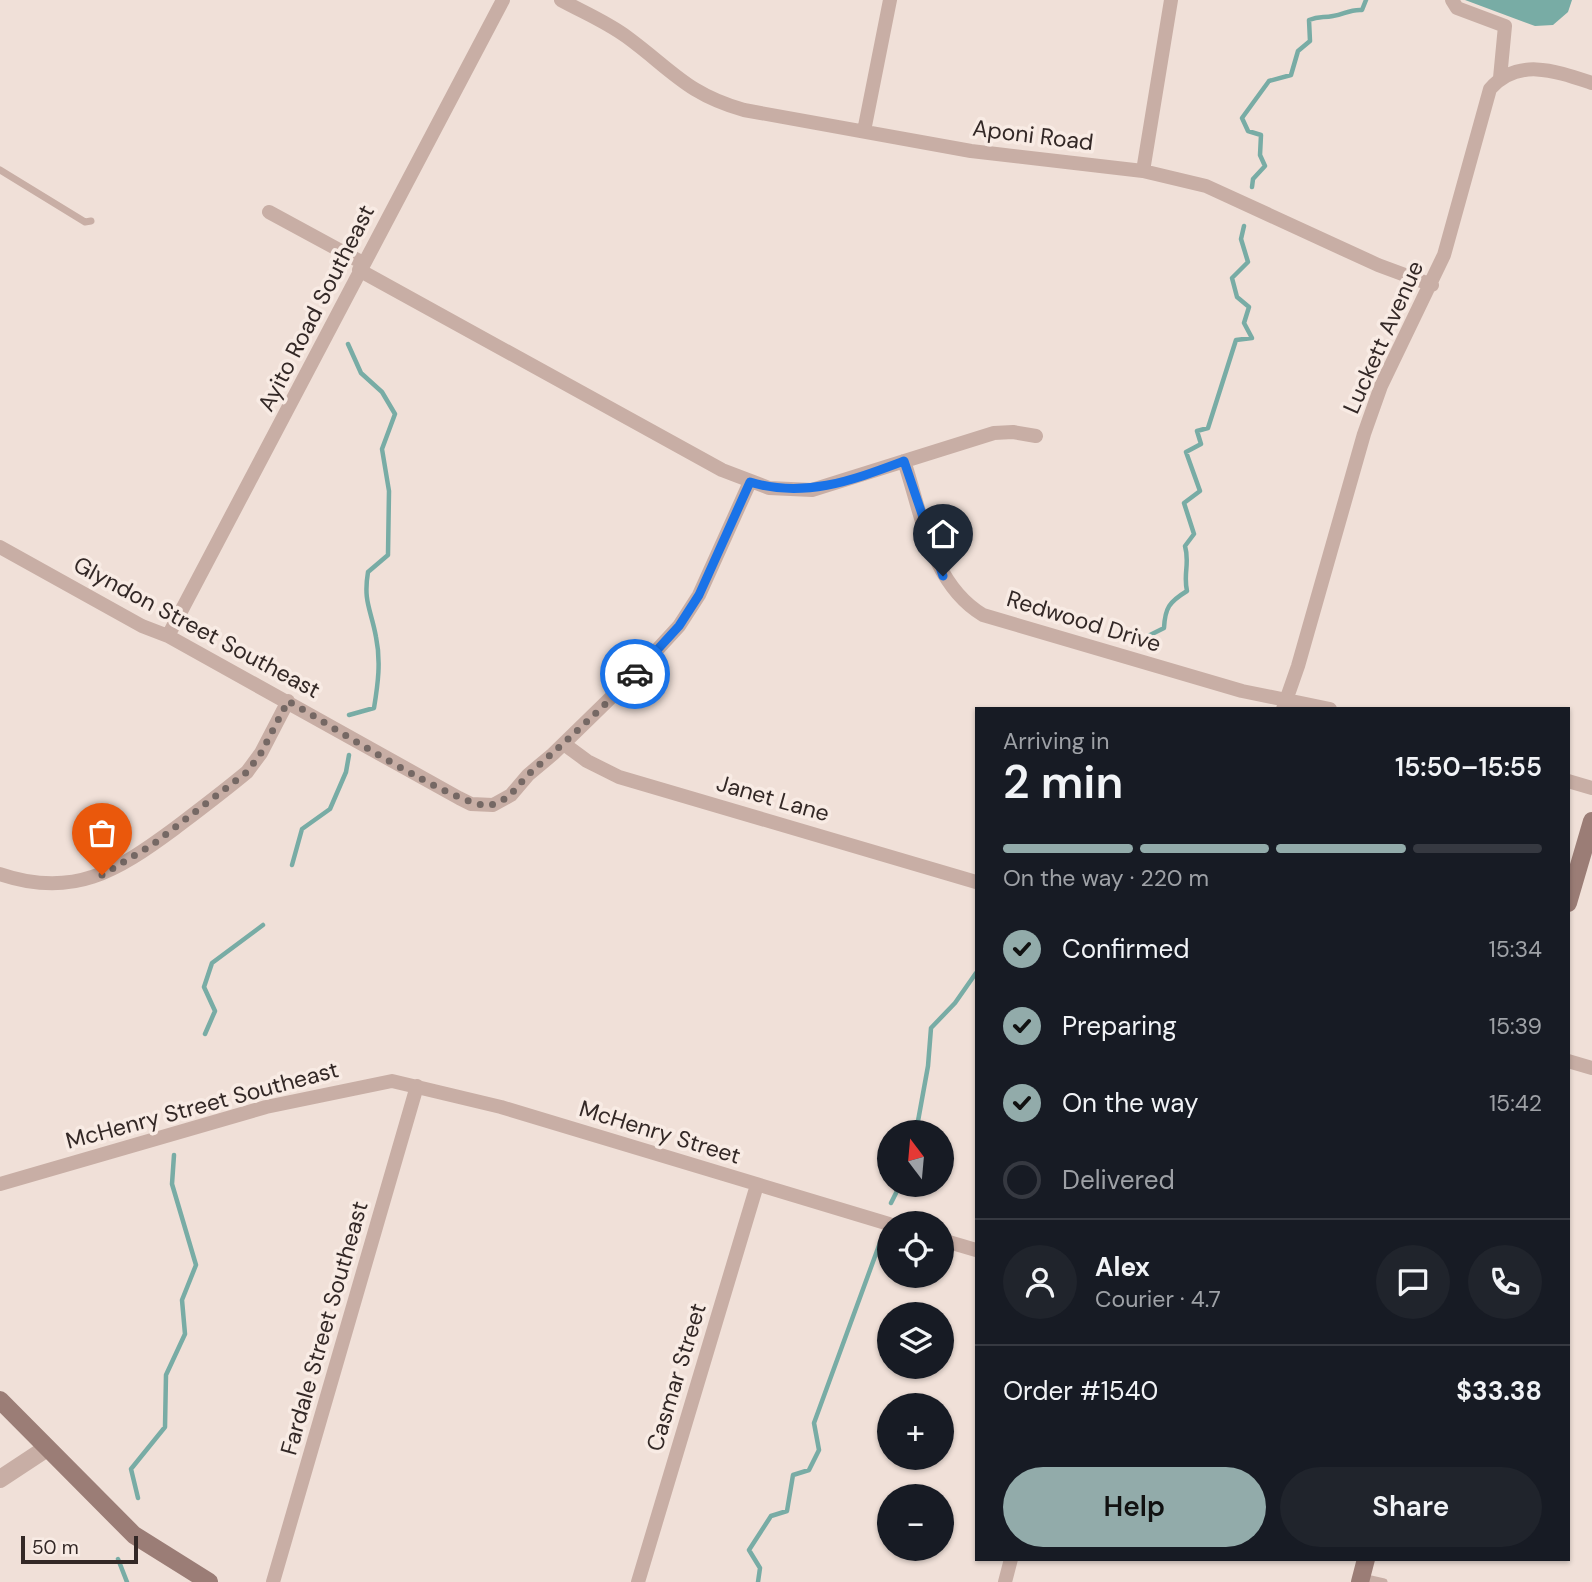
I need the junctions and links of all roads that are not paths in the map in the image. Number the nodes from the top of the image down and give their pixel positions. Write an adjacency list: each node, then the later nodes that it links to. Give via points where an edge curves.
1 (503, 0): 13 (street, Ayito Road Southeast)
2 (561, 0): 8 (street, Aponi Road, via 631,40 682,83 714,102)
3 (890, 0): 8 (street)
4 (1171, 0): 10 (street)
5 (1452, 0): 6 (street, via 1457,8 1505,26)
6 (1505, 75): 7 (street, via 1527,68); 14 (street, Luckett Avenue, via 1490,89)
7 (1592, 83)
8 (864, 131): 10 (street, Aponi Road, via 971,151)
9 (0, 170): 12 (lane, via 85,222)
10 (1143, 171): 14 (street, Aponi Road, via 1219,191 1378,265)
11 (269, 212): 13 (street)
12 (91, 220)
13 (361, 266): 17 (street, via 571,388); 19 (street, Ayito Road Southeast, via 314,364)
14 (1432, 285): 21 (street, Luckett Avenue, via 1381,386)
15 (1035, 436): 16 (street, via 994,433)
16 (904, 461): 17 (street, via 812,490 791,491); 21 (street, Redwood Drive, via 943,576 966,605 983,615)
17 (750, 482): 23 (street, via 699,595 679,626)
18 (0, 547): 19 (street, Glyndon Street Southeast)
19 (168, 636): 20 (street, Glyndon Street Southeast)
20 (288, 701): 23 (street, Glyndon Street Southeast, via 385,759 484,806 511,795); 27 (street, via 247,772 121,866 78,882 57,884)
21 (1284, 704): 22 (street, Redwood Drive)
22 (1311, 707)
23 (564, 744): 28 (street, Janet Lane, via 619,777)
24 (1570, 782): 25 (street)
25 (1592, 788)
26 (1592, 821): 29 (main road)
27 (0, 874)
28 (975, 882)
29 (1570, 896)
30 (1570, 1062): 31 (street)
31 (1592, 1068)
32 (417, 1086): 33 (street, McHenry Street Southeast, via 377,1082 315,1095); 34 (street, McHenry Street); 44 (street, Fardale Street Southeast)
33 (0, 1184)
34 (757, 1185): 35 (street, McHenry Street); 45 (street, Casmar Street)
35 (877, 1220)
36 (954, 1244): 37 (street)
37 (975, 1250)
38 (0, 1400): 39 (main road)
39 (47, 1448): 40 (street); 43 (main road, via 134,1535)
40 (0, 1479)
41 (1011, 1561): 46 (street)
42 (1363, 1573): 47 (lane)
43 (209, 1582)
44 (273, 1582)
45 (639, 1582)
46 (1005, 1582)
47 (1384, 1582)

